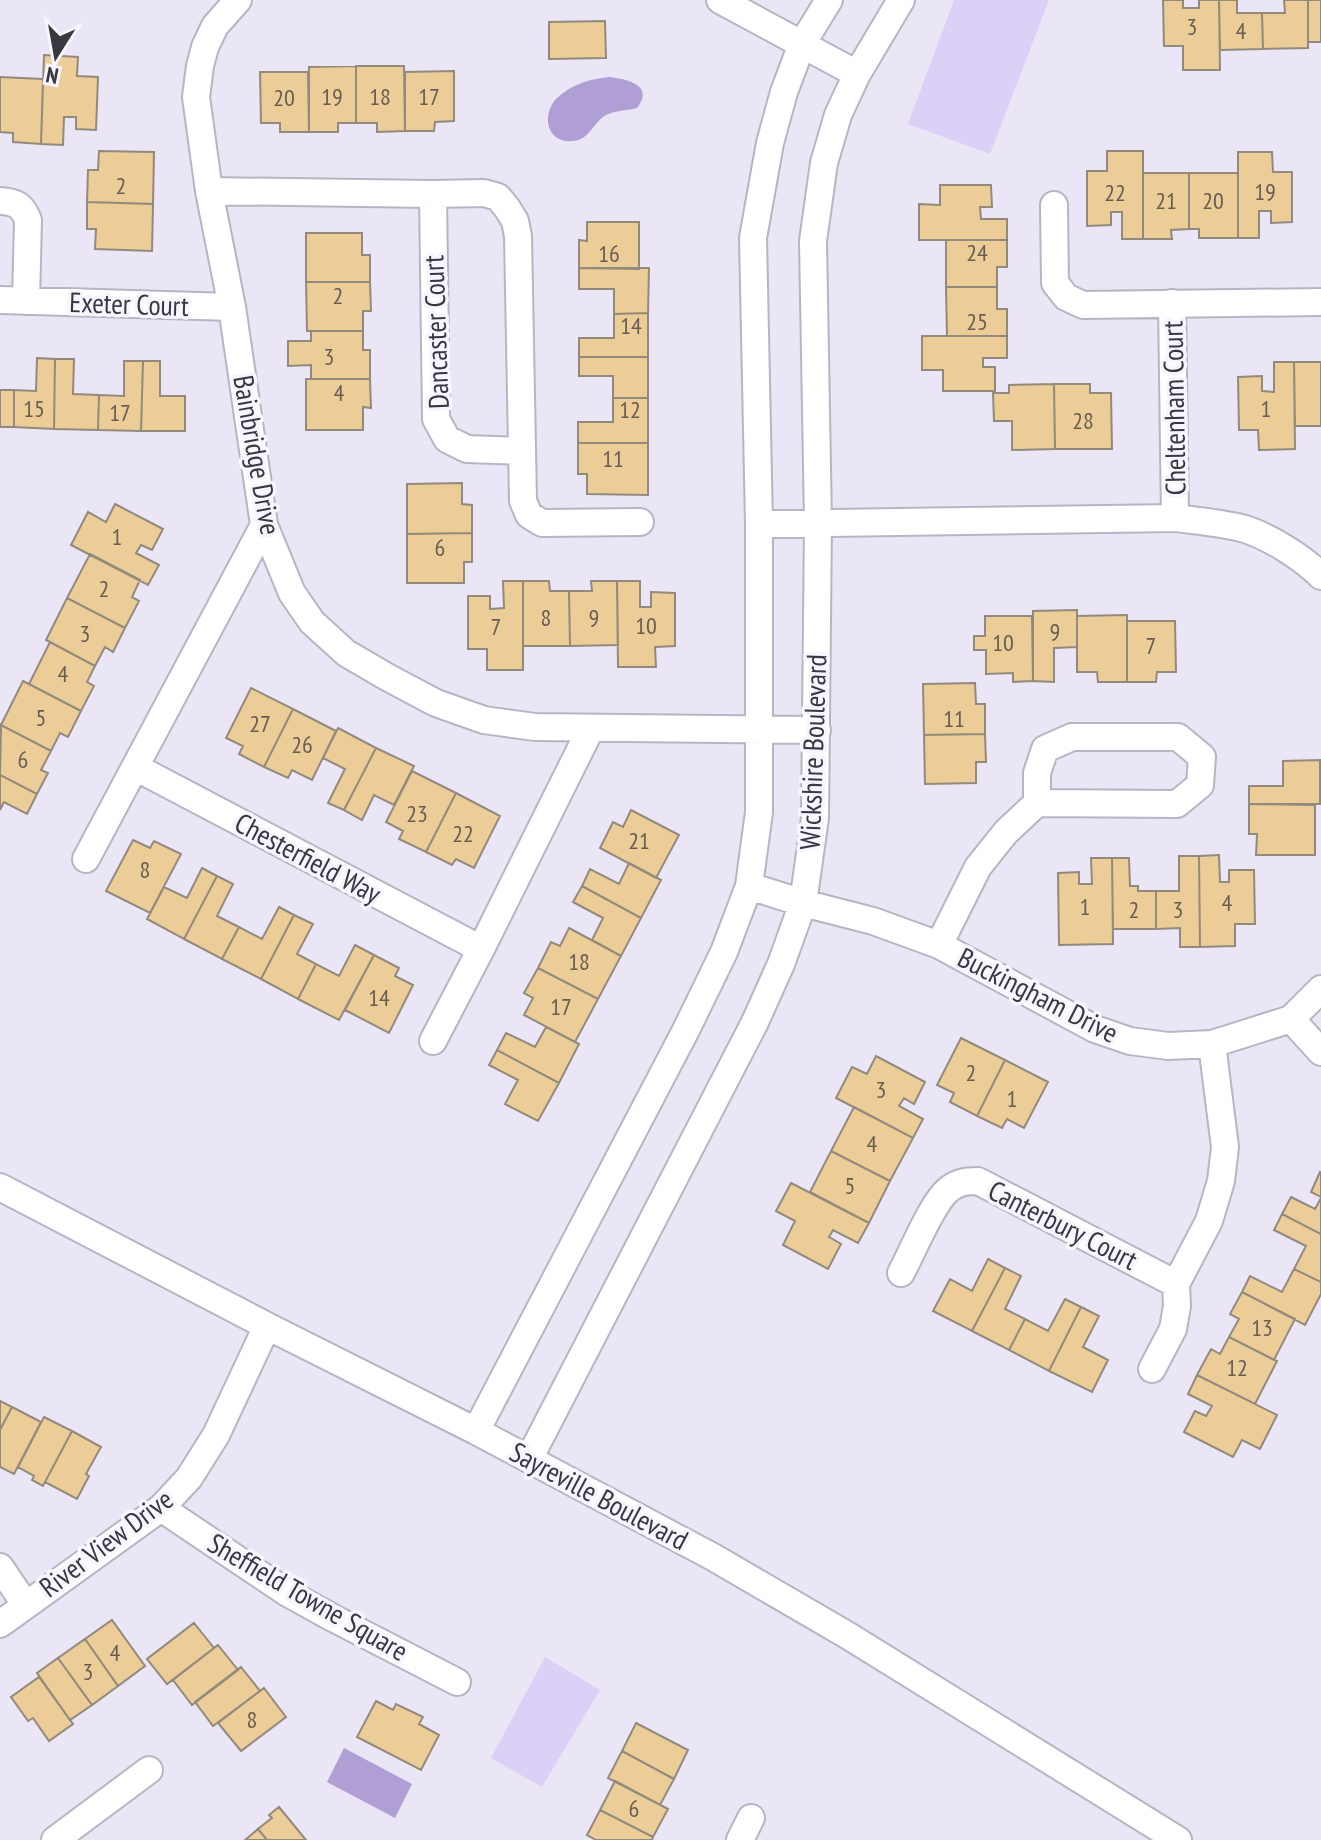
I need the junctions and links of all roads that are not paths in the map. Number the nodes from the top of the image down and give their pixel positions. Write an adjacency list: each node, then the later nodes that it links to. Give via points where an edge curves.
1 (238, 0): 7 (street, Bainbridge Drive, via 215,26 200,66 196,97)
2 (720, 0): 5 (street)
3 (829, 0): 5 (street, Wickshire Boulevard)
4 (901, 0): 6 (street, Wickshire Boulevard)
5 (802, 44): 6 (street); 20 (street, Wickshire Boulevard, via 770,143 753,238)
6 (857, 74): 19 (street, Wickshire Boulevard, via 824,163 813,241)
7 (209, 191): 8 (street); 15 (street, Bainbridge Drive)
8 (433, 194): 16 (street, Dancaster Court, via 436,419 447,439 467,449); 16 (street, via 498,197 515,221)
9 (0, 201): 12 (street, via 14,201 28,220)
10 (1054, 205): 14 (street, via 1055,283 1066,297 1083,305)
11 (0, 300): 12 (street, Exeter Court)
12 (26, 301): 15 (street, Exeter Court)
13 (1321, 302): 14 (street, Cheltenham Court)
14 (1172, 303): 17 (street, Cheltenham Court)
15 (232, 307): 21 (street, Bainbridge Drive)
16 (522, 451): 18 (street, via 523,501 529,515 542,523)
17 (1175, 518): 19 (street); 22 (street, via 1247,530)
18 (640, 522)
19 (818, 523): 20 (street); 25 (street, Wickshire Boulevard)
20 (759, 524): 24 (street, Wickshire Boulevard)
21 (264, 525): 23 (street, Bainbridge Drive, via 292,593 312,622 346,653 436,703 484,720); 26 (street)
22 (1321, 576)
23 (591, 728): 24 (street, Bainbridge Drive); 32 (street)
24 (759, 729): 25 (street, Bainbridge Drive); 29 (street, Wickshire Boulevard, via 759,812)
25 (817, 730): 30 (street, Wickshire Boulevard, via 815,818)
26 (135, 767): 28 (street); 32 (street, Chesterfield Way)
27 (1037, 803): 27 (street, via 1177,804 1200,785 1202,757 1178,737 1072,737 1045,749 1037,773); 31 (street, via 978,867)
28 (86, 859)
29 (749, 886): 30 (street, Buckingham Drive); 43 (street, Wickshire Boulevard, via 686,1030)
30 (803, 903): 31 (street, Buckingham Drive); 44 (street, Wickshire Boulevard, via 755,1022)
31 (939, 945): 36 (street, Buckingham Drive, via 1095,1029 1168,1046)
32 (481, 949): 35 (street)
33 (1321, 989): 34 (street, Buckingham Drive)
34 (1291, 1019): 36 (street, Buckingham Drive); 37 (street)
35 (433, 1041)
36 (1212, 1044): 40 (street, via 1225,1147 1221,1181 1209,1221)
37 (1321, 1052)
38 (0, 1187): 41 (street, Sayreville Boulevard)
39 (901, 1273): 40 (street, Canterbury Court, via 938,1200 950,1188 978,1181)
40 (1176, 1284): 42 (street, via 1173,1329)
41 (267, 1326): 43 (street, Sayreville Boulevard); 45 (street, River View Drive, via 216,1435 189,1478)
42 (1152, 1369)
43 (476, 1431): 44 (street, Sayreville Boulevard)
44 (529, 1459): 52 (street, Sayreville Boulevard, via 847,1635)
45 (161, 1508): 47 (street, River View Drive); 49 (street, Sheffield Towne Square, via 286,1592)
46 (0, 1567): 47 (street)
47 (25, 1604): 48 (street, River View Drive)
48 (0, 1624)
49 (457, 1682)
50 (149, 1770): 51 (street)
51 (55, 1840)
52 (1178, 1840)

